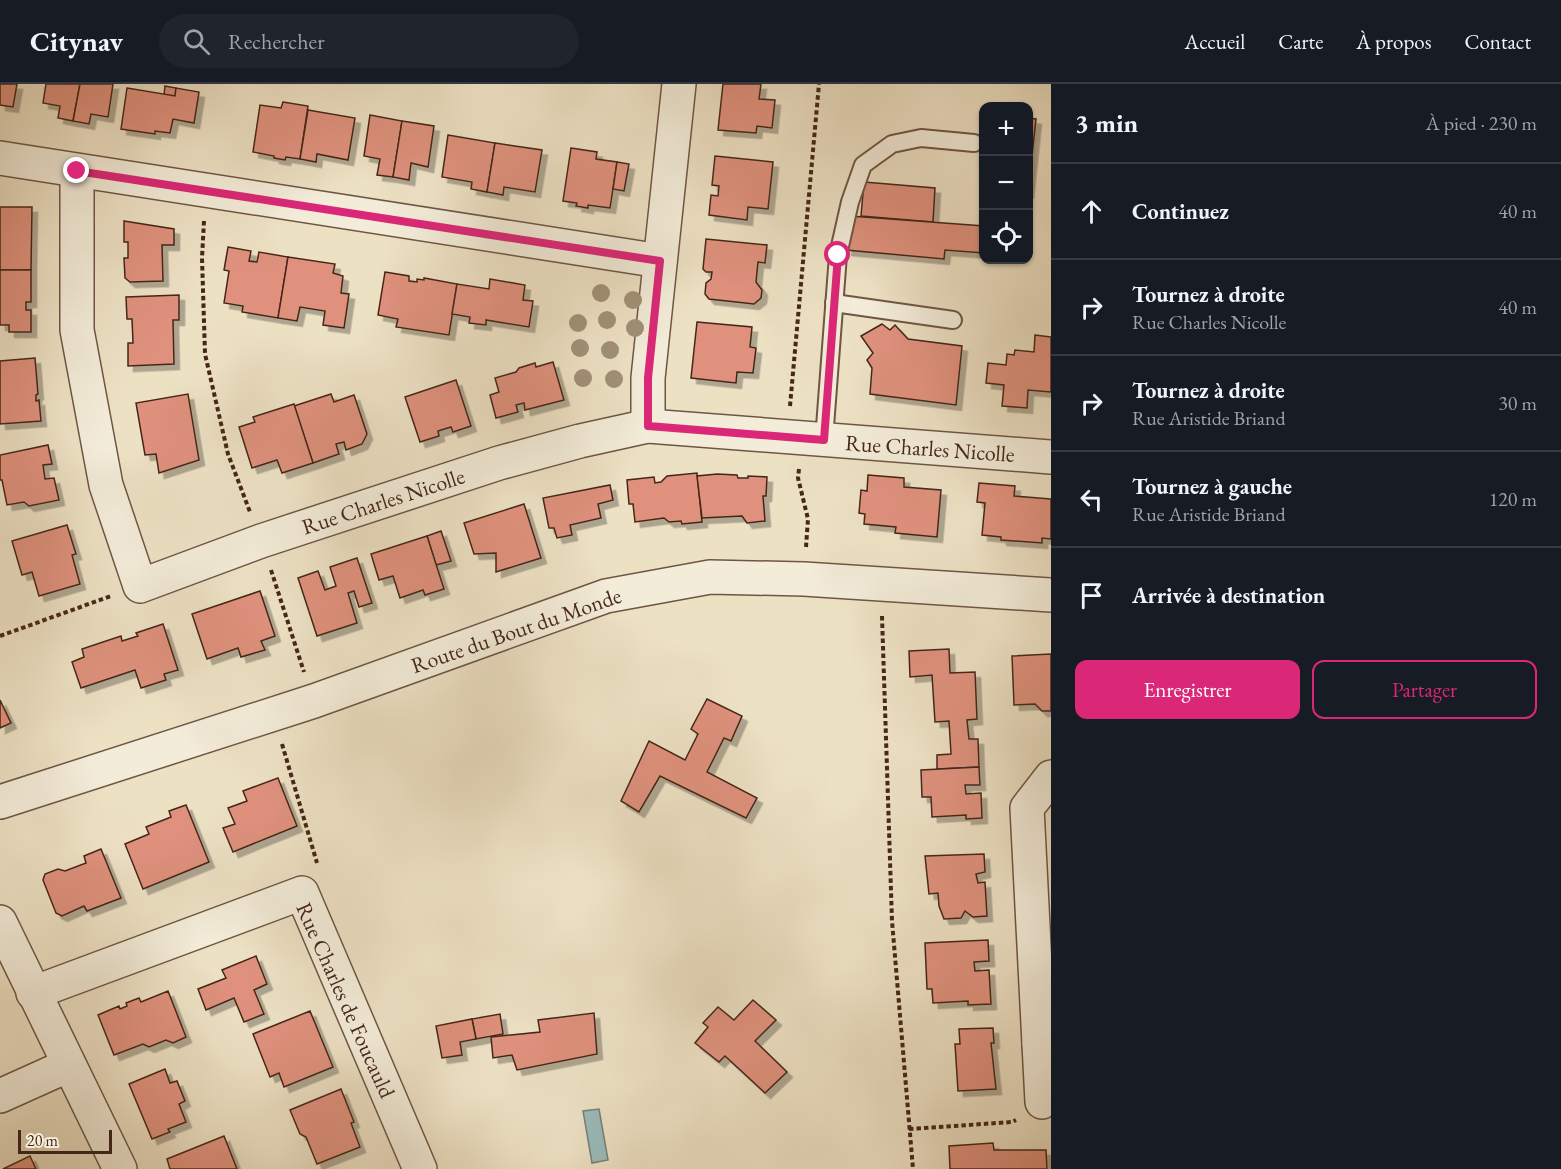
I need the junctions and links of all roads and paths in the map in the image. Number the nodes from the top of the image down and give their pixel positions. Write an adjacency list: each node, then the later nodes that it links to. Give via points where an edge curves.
1 (680, 84): 6 (street)
2 (819, 84): 10 (path)
3 (974, 143): 7 (lane, via 921,138 892,144 863,165 838,255)
4 (0, 158): 5 (street)
5 (77, 171): 6 (street); 13 (street, via 77,330 106,484)
6 (660, 261): 9 (street, via 648,378)
7 (834, 303): 8 (lane); 10 (lane)
8 (953, 320)
9 (648, 426): 10 (street, Rue Charles Nicolle); 13 (street, Rue Charles Nicolle, via 499,463 261,541)
10 (804, 438): 11 (street, Rue Charles Nicolle); 12 (path, via 798,478 808,519)
11 (1051, 457)
12 (804, 579): 14 (street, Route du Bout du Monde); 18 (street, Route du Bout du Monde, via 710,577 606,596 314,701)
13 (140, 586): 16 (path)
14 (1051, 596)
15 (882, 612): 25 (path, via 892,921)
16 (0, 636)
17 (1051, 777): 21 (street, via 1027,808)
18 (0, 802)
19 (0, 921): 20 (street)
20 (33, 993): 22 (street); 27 (street, Rue Charles de Foucauld, via 302,893)
21 (1045, 1048): 24 (street)
22 (69, 1065): 23 (street); 26 (street)
23 (0, 1096)
24 (1042, 1102): 25 (path, via 1012,1122)
25 (909, 1129): 28 (path)
26 (120, 1169)
27 (420, 1169)
28 (914, 1169)

